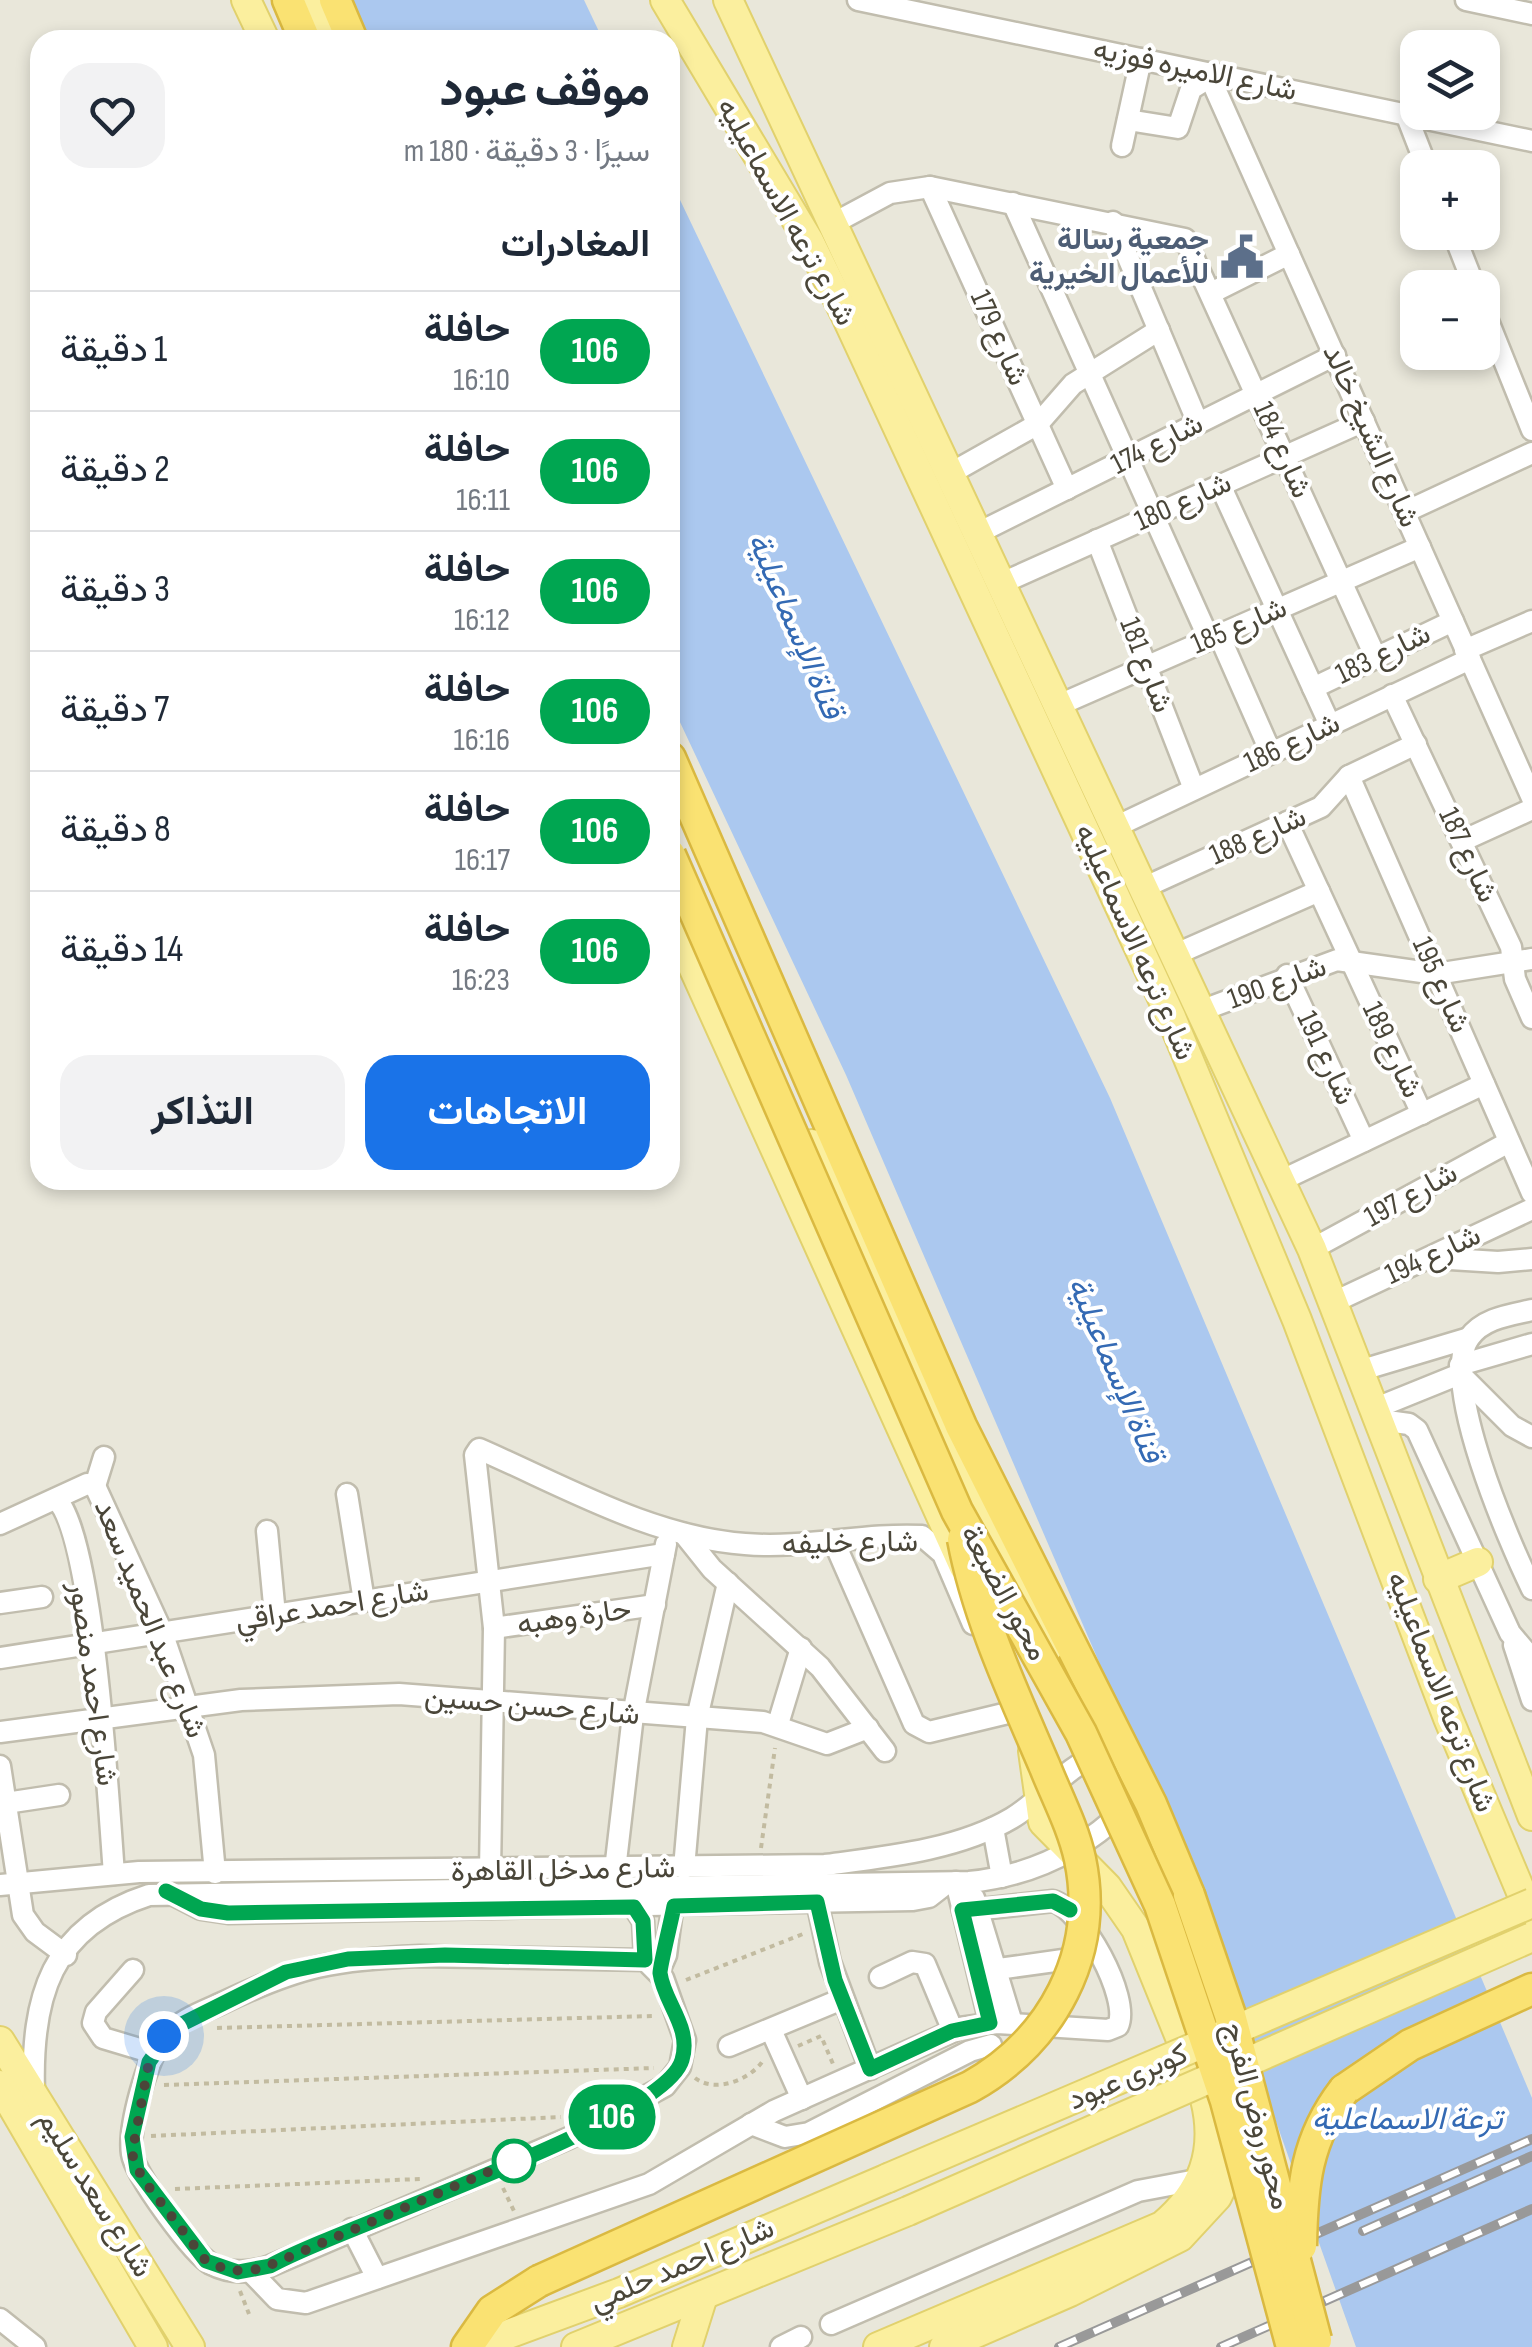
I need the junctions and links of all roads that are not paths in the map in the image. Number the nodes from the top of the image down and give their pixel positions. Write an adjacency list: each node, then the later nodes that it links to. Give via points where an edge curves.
1 (246, 0): 12 (main road)
2 (274, 0): 13 (main road)
3 (288, 0): 14 (highway)
4 (318, 0): 15 (main road)
5 (334, 0): 16 (highway)
6 (665, 0): 166 (main road, شارع ترعه الاسماعيليه, via 846,316 1171,1016)
7 (728, 0): 27 (main road, شارع ترعه الاسماعيليه)
8 (858, 0): 10 (street, شارع الاميره فوزيه)
9 (1466, 0): 11 (street)
10 (918, 5): 17 (street, شارع الاميره فوزيه)
11 (1532, 14)
12 (260, 30)
13 (288, 30)
14 (302, 30)
15 (331, 30)
16 (348, 30)
17 (1141, 59): 18 (street, شارع الاميره فوزيه); 20 (street)
18 (1209, 75): 19 (street, شارع الاميره فوزيه); 20 (street, via 1191,89 1178,128); 28 (street, شارع الشيخ خالد)
19 (1400, 113)
20 (1128, 120): 23 (street)
21 (1481, 130): 22 (street, شارع الاميره فوزيه)
22 (1532, 141)
23 (1122, 146)
24 (930, 187): 25 (street); 27 (street, via 890,193); 37 (street, شارع 179)
25 (1012, 203): 26 (street); 33 (street)
26 (1113, 222): 29 (street, شارع 184, via 1176,234 1188,243); 30 (street)
27 (834, 223): 42 (main road, شارع ترعه الاسماعيليه)
28 (1290, 254): 29 (street); 32 (street, شارع الشيخ خالد)
29 (1212, 293): 34 (street, شارع 184)
30 (1159, 330): 33 (street); 36 (street)
31 (1500, 351): 38 (street)
32 (1335, 355): 34 (street, شارع 174); 35 (street, شارع الشيخ خالد)
33 (1088, 374): 37 (street); 41 (street)
34 (1257, 394): 36 (street, شارع 174); 40 (street, شارع 184)
35 (1364, 421): 40 (street, شارع 180); 45 (street, شارع الشيخ خالد)
36 (1198, 423): 41 (street, شارع 174)
37 (1038, 424): 42 (street); 44 (street, شارع 179)
38 (1532, 430)
39 (1532, 453): 45 (street)
40 (1285, 456): 43 (street, شارع 180); 51 (street, شارع 184)
41 (1126, 460): 44 (street, شارع 174); 46 (street)
42 (950, 473): 47 (main road, شارع ترعه الاسماعيليه)
43 (1220, 485): 46 (street, شارع 180); 52 (street)
44 (1067, 489): 47 (street, شارع 174)
45 (1405, 512): 49 (street, شارع الشيخ خالد)
46 (1152, 516): 48 (street, شارع 180); 55 (street)
47 (978, 532): 50 (main road, شارع ترعه الاسماعيليه)
48 (1097, 540): 50 (street, شارع 180); 58 (street, شارع 181)
49 (1420, 547): 51 (street, شارع 185); 53 (street, شارع الشيخ خالد)
50 (1002, 582): 61 (main road, شارع ترعه الاسماعيليه)
51 (1342, 582): 52 (street, شارع 185); 57 (street, شارع 184)
52 (1277, 610): 55 (street, شارع 185); 59 (street)
53 (1453, 620): 56 (street, شارع الشيخ خالد); 57 (street, شارع 183)
54 (1532, 621): 56 (street, شارع 186)
55 (1214, 637): 58 (street, شارع 185); 64 (street)
56 (1468, 654): 60 (street, شارع 186); 68 (street, شارع الشيخ خالد)
57 (1376, 658): 59 (street, شارع 183)
58 (1146, 667): 61 (street, شارع 185); 67 (street, شارع 181)
59 (1313, 688): 62 (street)
60 (1392, 695): 62 (street, شارع 186); 63 (street, شارع 187)
61 (1058, 705): 71 (main road, شارع ترعه الاسماعيليه)
62 (1330, 725): 64 (street, شارع 186)
63 (1416, 744): 65 (street, شارع 188); 72 (street, شارع 187)
64 (1271, 753): 67 (street, شارع 186)
65 (1349, 776): 70 (street, شارع 188, via 1329,802); 81 (street, شارع 195)
66 (680, 781): 161 (highway, محور الضبعة, via 961,1426 1151,1804)
67 (1194, 789): 71 (street, شارع 186)
68 (1532, 798)
69 (1532, 809): 72 (street)
70 (1288, 822): 75 (street, شارع 188); 76 (street, شارع 189)
71 (1115, 827): 75 (main road, شارع ترعه الاسماعيليه)
72 (1462, 841): 80 (street, شارع 187)
73 (680, 854): 141 (main road)
74 (680, 878): 107 (highway, محور الضبعة, bridge)
75 (1143, 888): 78 (main road, شارع ترعه الاسماعيليه)
76 (1320, 891): 78 (street); 79 (street, شارع 189)
77 (680, 938): 144 (main road, via 1022,1699)
78 (1174, 956): 83 (main road, شارع ترعه الاسماعيليه)
79 (1351, 960): 81 (street, شارع 190); 82 (street, شارع 190); 86 (street, شارع 189)
80 (1523, 961): 81 (street, شارع 190); 84 (street, شارع 187)
81 (1436, 974): 85 (street, شارع 195)
82 (1287, 975): 83 (street, شارع 190); 87 (street, شارع 191)
83 (1200, 1011): 89 (main road, شارع ترعه الاسماعيليه)
84 (1532, 1018)
85 (1484, 1084): 86 (street); 88 (street, شارع 195)
86 (1422, 1114): 87 (street)
87 (1364, 1141): 89 (street)
88 (1509, 1142): 90 (street, شارع 195); 92 (street, شارع 197)
89 (1280, 1181): 92 (main road, شارع ترعه الاسماعيليه)
90 (1532, 1193)
91 (1532, 1208): 93 (street, شارع 194)
92 (1312, 1249): 95 (main road, شارع ترعه الاسماعيليه)
93 (1430, 1257): 94 (street); 95 (street, شارع 194)
94 (1532, 1259)
95 (1334, 1302): 99 (main road, شارع ترعه الاسماعيليه)
96 (1532, 1310): 97 (street, via 1492,1320)
97 (1469, 1338): 99 (street); 100 (street)
98 (1532, 1344): 100 (street)
99 (1362, 1370): 101 (main road, شارع ترعه الاسماعيليه)
100 (1460, 1370): 101 (street); 102 (street, via 1512,1426); 117 (street, via 1469,1427)
101 (1378, 1414): 113 (street, via 1417,1430); 114 (main road, شارع ترعه الاسماعيليه)
102 (1532, 1438)
103 (104, 1457): 104 (street)
104 (95, 1486): 106 (street); 124 (street, شارع عبد الحميد سعد)
105 (348, 1494): 119 (street)
106 (56, 1498): 108 (street); 126 (street, شارع احمد منصور, via 68,1518)
107 (958, 1511): 200 (highway, محور الضبعة, bridge, via 1081,1733 1160,1905); 204 (highway, bridge, via 985,1622 1080,1858 1082,1939 1052,2015 1018,2056 970,2088 539,2281 492,2311)
108 (0, 1524)
109 (268, 1531): 122 (street)
110 (677, 1533): 111 (street, شارع خليفه, via 742,1544); 112 (street); 115 (street, via 479,1449 474,1455); 116 (street)
111 (835, 1544): 133 (street, شارع خليفه, via 912,1536 938,1546); 133 (street, via 914,1724 929,1732)
112 (664, 1554): 115 (street, شارع احمد عراقي); 121 (street)
113 (1478, 1562): 114 (main road); 125 (street)
114 (1438, 1579): 147 (main road, شارع ترعه الاسماعيليه)
115 (492, 1582): 119 (street, شارع احمد عراقي); 123 (street)
116 (728, 1584): 127 (street); 135 (street)
117 (1532, 1589)
118 (42, 1597): 120 (street)
119 (364, 1601): 122 (street, شارع احمد عراقي)
120 (0, 1603)
121 (655, 1605): 123 (street, حارة وهبه); 134 (street)
122 (275, 1615): 124 (street, شارع احمد عراقي)
123 (494, 1628): 131 (street)
124 (162, 1632): 126 (street, شارع احمد عراقي); 132 (street, شارع عبد الحميد سعد)
125 (1510, 1633): 129 (street); 130 (street)
126 (94, 1645): 128 (street, شارع احمد عراقي); 136 (street, شارع احمد منصور)
127 (801, 1648): 137 (street); 138 (street)
128 (0, 1658)
129 (1532, 1659)
130 (1532, 1700)
131 (494, 1701): 132 (street, شارع حسن حسين, via 287,1696); 134 (street, شارع حسن حسين); 151 (street)
132 (188, 1708): 136 (street, شارع حسن حسين); 152 (street, شارع عبد الحميد سعد, via 207,1766)
133 (1012, 1712): 144 (street, شارع خليفه)
134 (633, 1715): 135 (street, شارع حسن حسين); 150 (street)
135 (697, 1718): 137 (street, شارع حسن حسين); 157 (street)
136 (103, 1719): 139 (street, شارع حسن حسين); 153 (street, شارع احمد منصور)
137 (778, 1724): 138 (street, شارع حسن حسين, via 827,1744)
138 (868, 1728): 140 (street)
139 (0, 1732)
140 (885, 1751)
141 (1099, 1754): 144 (street, شارع مدخل القاهرة); 146 (main road)
142 (0, 1766): 145 (street)
143 (58, 1796): 145 (street)
144 (1038, 1798): 148 (street, شارع مدخل القاهرة); 149 (main road, via 1050,1834)
145 (6, 1802): 156 (street)
146 (1126, 1809): 149 (street, شارع مدخل القاهرة); 209 (main road, via 1234,2090 1237,2132 1229,2172 1200,2219 1168,2244)
147 (1532, 1816)
148 (992, 1828): 154 (street); 157 (street, شارع مدخل القاهرة, via 877,1858 758,1868)
149 (1072, 1851): 154 (street, شارع مدخل القاهرة); 190 (main road, via 1136,1929 1206,2099 1211,2140)
150 (615, 1870): 151 (street, شارع مدخل القاهرة); 157 (street, شارع مدخل القاهرة)
151 (490, 1872): 152 (street, شارع مدخل القاهرة)
152 (215, 1873): 153 (street, شارع مدخل القاهرة)
153 (114, 1874): 156 (street, شارع مدخل القاهرة)
154 (1002, 1878): 155 (street, شارع مدخل القاهرة)
155 (957, 1882): 160 (street, شارع مدخل القاهرة); 165 (street)
156 (9, 1883): 169 (street, via 28,1924)
157 (677, 1887): 158 (street, شارع مدخل القاهرة); 160 (street, شارع مدخل القاهرة); 163 (street); 172 (street)
158 (472, 1888): 159 (street, شارع مدخل القاهرة); 164 (street)
159 (166, 1891): 164 (street, via 201,1909 228,1913); 169 (street, شارع مدخل القاهرة, via 117,1908)
160 (816, 1894): 175 (street)
161 (1189, 1895): 195 (highway, محور روض الفرج, bridge, via 1230,2015)
162 (1532, 1904): 189 (main road, كوبرى عبود, bridge)
163 (634, 1907): 164 (street); 172 (street)
164 (472, 1910)
165 (970, 1910): 168 (street, via 1057,1902); 171 (street)
166 (1532, 1918)
167 (1532, 1937): 191 (main road, كوبرى عبود, bridge)
168 (1100, 1954): 171 (street); 177 (street, via 1116,1995 1118,2026)
169 (66, 1955): 186 (street, شارع مدخل القاهرة, via 36,2010)
170 (133, 1970): 183 (street, via 93,2023 103,2038)
171 (986, 1971): 176 (street); 177 (street)
172 (657, 1973): 183 (street, via 445,1955 335,1961 286,1972 172,2029); 192 (street, via 685,2040 680,2067 659,2091 583,2132)
173 (880, 1977): 179 (street, via 912,1962 925,1964)
174 (1532, 1989): 195 (highway, bridge, via 1410,2045 1344,2090 1306,2162)
175 (842, 1999): 178 (street); 184 (street)
176 (990, 2023): 177 (street); 179 (street)
177 (1012, 2023)
178 (771, 2030): 182 (street); 187 (street)
179 (952, 2031): 184 (street)
180 (0, 2040): 186 (main road, شارع سعد سليم)
181 (991, 2045): 188 (street, via 809,2133 773,2135)
182 (729, 2046)
183 (154, 2053): 193 (street, via 132,2137 137,2170 206,2261)
184 (870, 2069): 187 (street)
185 (0, 2085): 202 (main road, شارع سعد سليم)
186 (34, 2094): 203 (main road, شارع سعد سليم)
187 (802, 2099): 188 (street)
188 (751, 2124): 194 (street, via 662,2178)
189 (888, 2178): 204 (main road, شارع احمد حلمي, via 619,2294)
190 (1202, 2180): 198 (street, via 1138,2191); 208 (main road, via 1178,2213 1144,2235)
191 (908, 2211): 196 (main road, شارع احمد حلمي)
192 (352, 2229): 193 (street); 194 (street)
193 (251, 2272): 194 (street, via 268,2293 296,2303)
194 (377, 2278)
195 (1300, 2278): 200 (highway, محور روض الفرج, bridge)
196 (703, 2296): 205 (main road, شارع احمد حلمي); 206 (main road)
197 (0, 2320): 201 (street)
198 (831, 2324)
199 (802, 2337): 207 (street)
200 (1309, 2344)
201 (35, 2347)
202 (153, 2347)
203 (190, 2347)
204 (470, 2347)
205 (576, 2347)
206 (687, 2347)
207 (780, 2347)
208 (878, 2347)
209 (944, 2347)

